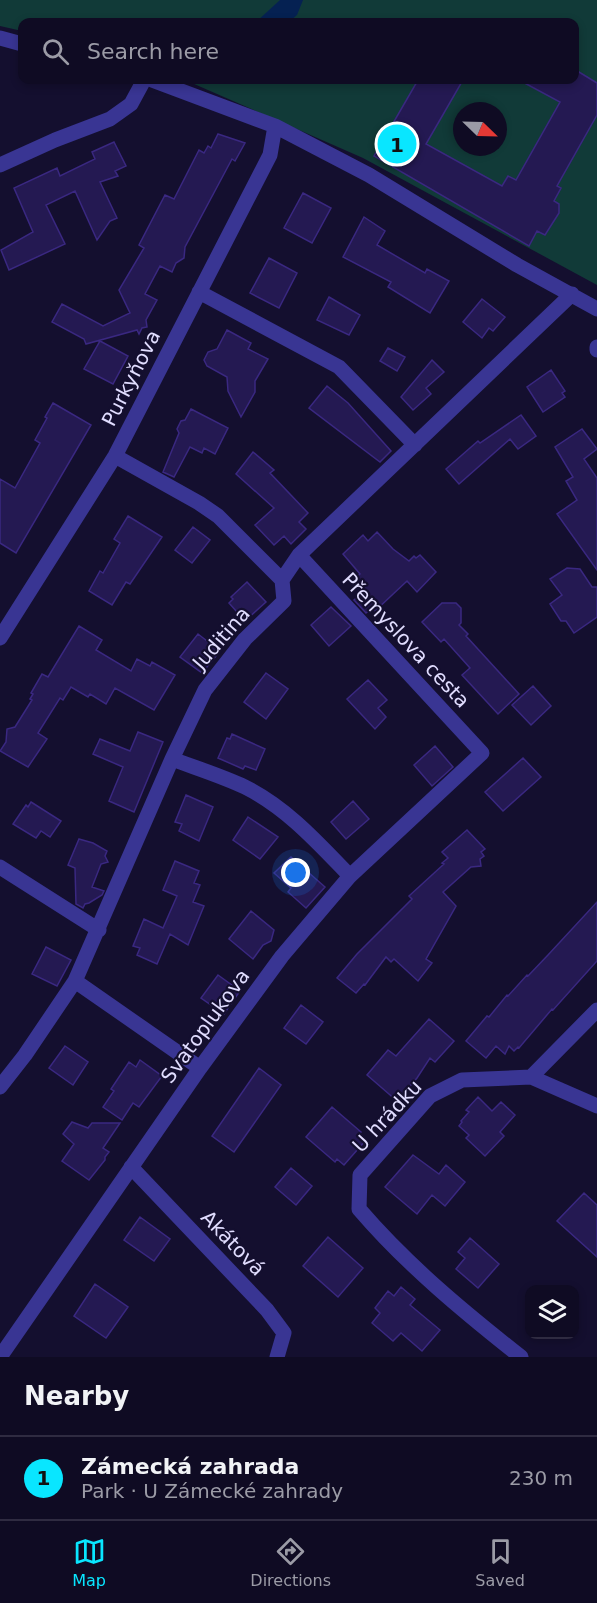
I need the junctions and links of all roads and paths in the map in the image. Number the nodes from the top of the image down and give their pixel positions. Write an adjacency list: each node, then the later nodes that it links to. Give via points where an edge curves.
1 (0, 38): 2 (street)
2 (18, 43)
3 (142, 84): 6 (street, via 131,104 110,119)
4 (163, 84): 5 (street)
5 (275, 126): 7 (street, Purkyňova, via 270,155); 8 (street, via 369,175)
6 (0, 165)
7 (199, 292): 10 (street, via 339,367); 11 (street, Purkyňova)
8 (572, 294): 9 (street); 10 (street, Juditina)
9 (597, 309)
10 (415, 446): 12 (street, Juditina)
11 (115, 456): 13 (street, via 218,516); 14 (street, Purkyňova)
12 (299, 555): 13 (street, Juditina); 15 (street, Přemyslova cesta)
13 (282, 580): 16 (street, Juditina, via 284,601 245,639 205,690)
14 (0, 638)
15 (482, 753): 18 (street, Svatoplukova)
16 (172, 759): 18 (street, via 245,787 276,806); 19 (street, Juditina)
17 (0, 867): 19 (street)
18 (350, 876): 22 (street, Svatoplukova, via 282,956)
19 (99, 930): 20 (street, Juditina)
20 (75, 981): 22 (street); 24 (street, Juditina)
21 (597, 1010): 23 (street)
22 (200, 1068): 26 (street, Svatoplukova)
23 (531, 1077): 25 (street); 29 (street, U hrádku, via 462,1080 430,1096 360,1175 360,1209 383,1237 465,1313)
24 (0, 1087)
25 (597, 1106)
26 (131, 1167): 27 (street, Svatoplukova); 28 (street, Akátová, via 267,1310 284,1333)
27 (0, 1357)
28 (277, 1357)
29 (521, 1357)

